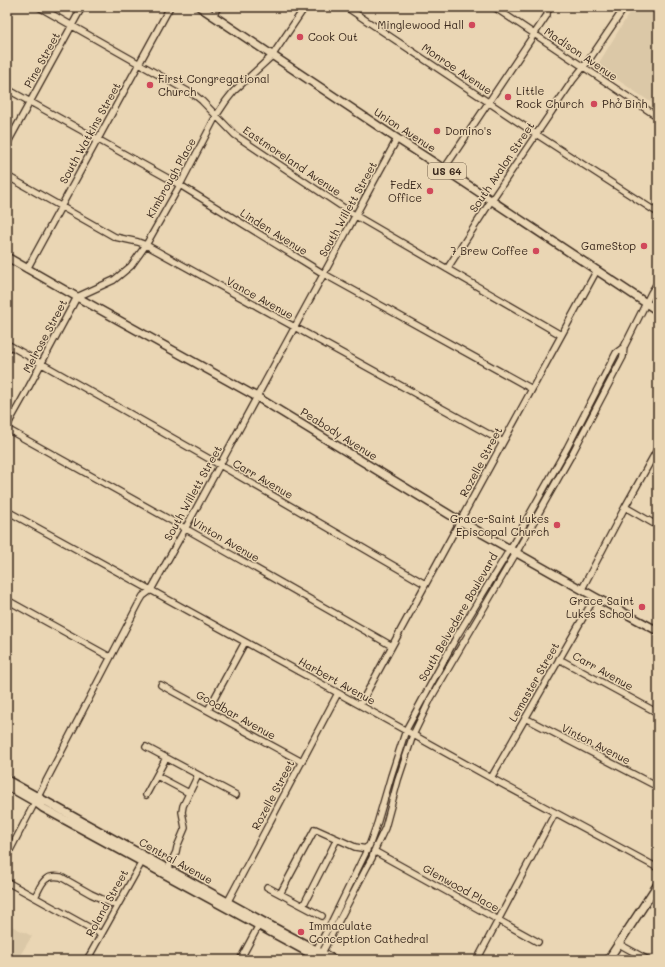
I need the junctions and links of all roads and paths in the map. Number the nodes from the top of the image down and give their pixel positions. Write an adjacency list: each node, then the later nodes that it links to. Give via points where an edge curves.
1 (39, 7): 12 (street, Eastmoreland Avenue)
2 (82, 7): 12 (street, Pine Street)
3 (170, 7): 15 (street, South Watkins Street)
4 (200, 7): 11 (main road, Union Avenue / US 64)
5 (218, 7): 11 (street)
6 (305, 7): 14 (street, Kimbrough Place)
7 (346, 7): 19 (street, Monroe Avenue)
8 (494, 7): 13 (street, Madison Avenue)
9 (553, 7): 13 (street)
10 (625, 7): 16 (street, South Avalon Street)
11 (212, 16): 14 (main road, Union Avenue / US 64)
12 (72, 26): 15 (street, Eastmoreland Avenue); 18 (street, Pine Street)
13 (534, 34): 16 (street, Madison Avenue); 19 (street)
14 (272, 56): 20 (street, Kimbrough Place, via 234,91); 23 (main road, Union Avenue / US 64)
15 (139, 64): 20 (street, Eastmoreland Avenue, via 202,100); 24 (street, South Watkins Street)
16 (583, 67): 21 (street, Madison Avenue); 22 (street, South Avalon Street)
17 (7, 89): 18 (street, Linden Avenue)
18 (30, 102): 24 (street, Linden Avenue); 25 (street, Pine Street)
19 (488, 102): 22 (street, Monroe Avenue); 26 (street)
20 (216, 116): 28 (street, Kimbrough Place); 32 (street, Eastmoreland Avenue, via 235,135)
21 (658, 117)
22 (536, 134): 29 (street, South Avalon Street); 31 (street, Monroe Avenue)
23 (397, 139): 26 (main road, Union Avenue / US 64); 32 (street, South Willett Street)
24 (98, 140): 28 (street, Linden Avenue); 30 (street, South Watkins Street)
25 (7, 144)
26 (444, 169): 29 (main road, Union Avenue / US 64)
27 (7, 176): 30 (street, Vance Avenue)
28 (180, 185): 33 (street, Kimbrough Place); 38 (street, Linden Avenue)
29 (491, 201): 35 (street, South Avalon Street); 37 (main road, Union Avenue / US 64)
30 (61, 206): 33 (street, Vance Avenue, via 115,237); 36 (street, South Watkins Street)
31 (658, 213)
32 (356, 216): 35 (street, Eastmoreland Avenue); 38 (street, South Willett Street)
33 (146, 245): 40 (street, Kimbrough Place, via 131,266 114,280); 43 (street, Vance Avenue)
34 (7, 257): 36 (main road, Peabody Avenue)
35 (447, 268): 44 (street, Eastmoreland Avenue)
36 (27, 269): 40 (main road, Peabody Avenue)
37 (597, 270): 41 (main road, Union Avenue / US 64); 44 (street, Rozelle Street)
38 (324, 274): 43 (street, South Willett Street); 48 (street, Linden Avenue)
39 (658, 282): 41 (street, South Belvedere Boulevard)
40 (77, 297): 47 (street, Melrose Street); 49 (main road, Peabody Avenue)
41 (646, 303): 42 (main road, Union Avenue / US 64); 46 (street, South Belvedere Boulevard)
42 (658, 311)
43 (294, 328): 49 (street, South Willett Street); 52 (street, Vance Avenue)
44 (561, 335): 48 (street, Rozelle Street)
45 (7, 344): 47 (street, Carr Avenue)
46 (624, 347): 60 (street, South Belvedere Boulevard, via 616,353 567,448); 61 (street, South Belvedere Boulevard, via 623,357 574,452)
47 (41, 363): 50 (street, Melrose Street); 54 (street, Carr Avenue)
48 (532, 389): 52 (street, Rozelle Street)
49 (257, 397): 54 (street, South Willett Street); 57 (main road, Peabody Avenue)
50 (7, 426)
51 (7, 429): 59 (street, Vinton Avenue)
52 (502, 442): 57 (street, Rozelle Street)
53 (658, 448): 55 (street)
54 (220, 465): 59 (street, South Willett Street); 62 (street, Carr Avenue)
55 (625, 507): 58 (street); 63 (street)
56 (7, 511): 64 (street, Harbert Avenue)
57 (460, 521): 60 (main road, Peabody Avenue); 62 (street, Rozelle Street)
58 (658, 526)
59 (185, 529): 64 (street, South Willett Street); 71 (street, Vinton Avenue)
60 (510, 549): 61 (main road, Peabody Avenue); 68 (street, South Belvedere Boulevard)
61 (516, 553): 63 (main road, Peabody Avenue); 69 (street, South Belvedere Boulevard)
62 (424, 584): 71 (street, Rozelle Street)
63 (582, 589): 65 (main road, Peabody Avenue)
64 (151, 590): 70 (street, Harbert Avenue); 72 (street, South Willett Street, via 143,596)
65 (595, 597): 67 (main road, Peabody Avenue); 73 (street, Lemaster Street)
66 (7, 600): 72 (street)
67 (658, 631)
68 (457, 636): 69 (street); 80 (street, South Belvedere Boulevard)
69 (465, 640): 81 (street, South Belvedere Boulevard)
70 (245, 642): 75 (street, Harbert Avenue); 77 (street)
71 (392, 646): 76 (street, Rozelle Street)
72 (110, 657): 94 (street, South Willett Street)
73 (559, 659): 78 (street, Carr Avenue); 79 (street, Lemaster Street)
74 (161, 685): 77 (street, Goodbar Avenue)
75 (338, 693): 76 (street, Harbert Avenue); 84 (street, Rozelle Street)
76 (360, 705): 80 (street, Harbert Avenue)
77 (208, 710): 84 (street, Goodbar Avenue)
78 (658, 713)
79 (525, 718): 87 (street, Lemaster Street); 90 (street, Vinton Avenue)
80 (406, 730): 81 (street, Harbert Avenue); 97 (street, South Belvedere Boulevard)
81 (413, 735): 87 (street, Harbert Avenue); 97 (street, South Belvedere Boulevard, via 385,828)
82 (146, 747): 83 (street)
83 (166, 758): 85 (street); 86 (street)
84 (302, 762): 107 (street, Rozelle Street)
85 (198, 775): 91 (street); 93 (street)
86 (157, 776): 91 (street); 92 (street)
87 (491, 778): 95 (street, Harbert Avenue)
88 (7, 780): 94 (main road, Central Avenue)
89 (7, 786): 94 (main road, Central Avenue)
90 (658, 787)
91 (188, 793): 101 (street, via 182,806 185,828)
92 (146, 795)
93 (236, 795)
94 (36, 799): 98 (street, South Willett Street); 99 (main road, Central Avenue)
95 (555, 813): 100 (street, Harbert Avenue); 111 (street)
96 (337, 839): 97 (street, Glenwood Place, via 355,847); 105 (street, Glenwood Place, via 315,829); 109 (street)
97 (371, 849): 111 (street, Glenwood Place); 116 (street, South Belvedere Boulevard, via 367,867)
98 (7, 856)
99 (143, 859): 101 (main road, Central Avenue); 108 (street, Roland Street)
100 (658, 868)
101 (167, 872): 107 (main road, Central Avenue)
102 (7, 882): 106 (street)
103 (658, 884): 115 (main road)
104 (267, 887): 105 (street)
105 (280, 894): 109 (street)
106 (35, 897): 108 (street, via 43,881 52,876 61,876); 113 (street)
107 (226, 904): 112 (main road, Central Avenue)
108 (117, 906): 113 (street, Roland Street)
109 (303, 906): 110 (street)
110 (322, 916)
111 (498, 920): 114 (street, Glenwood Place); 121 (street)
112 (260, 923): 116 (main road, Central Avenue); 119 (street)
113 (102, 934): 117 (street, Roland Street)
114 (538, 942)
115 (619, 944): 122 (main road); 123 (street)
116 (319, 955): 120 (main road, Central Avenue)
117 (88, 958): 118 (street)
118 (95, 960)
119 (240, 960)
120 (335, 960)
121 (477, 960)
122 (608, 960)
123 (648, 960)

